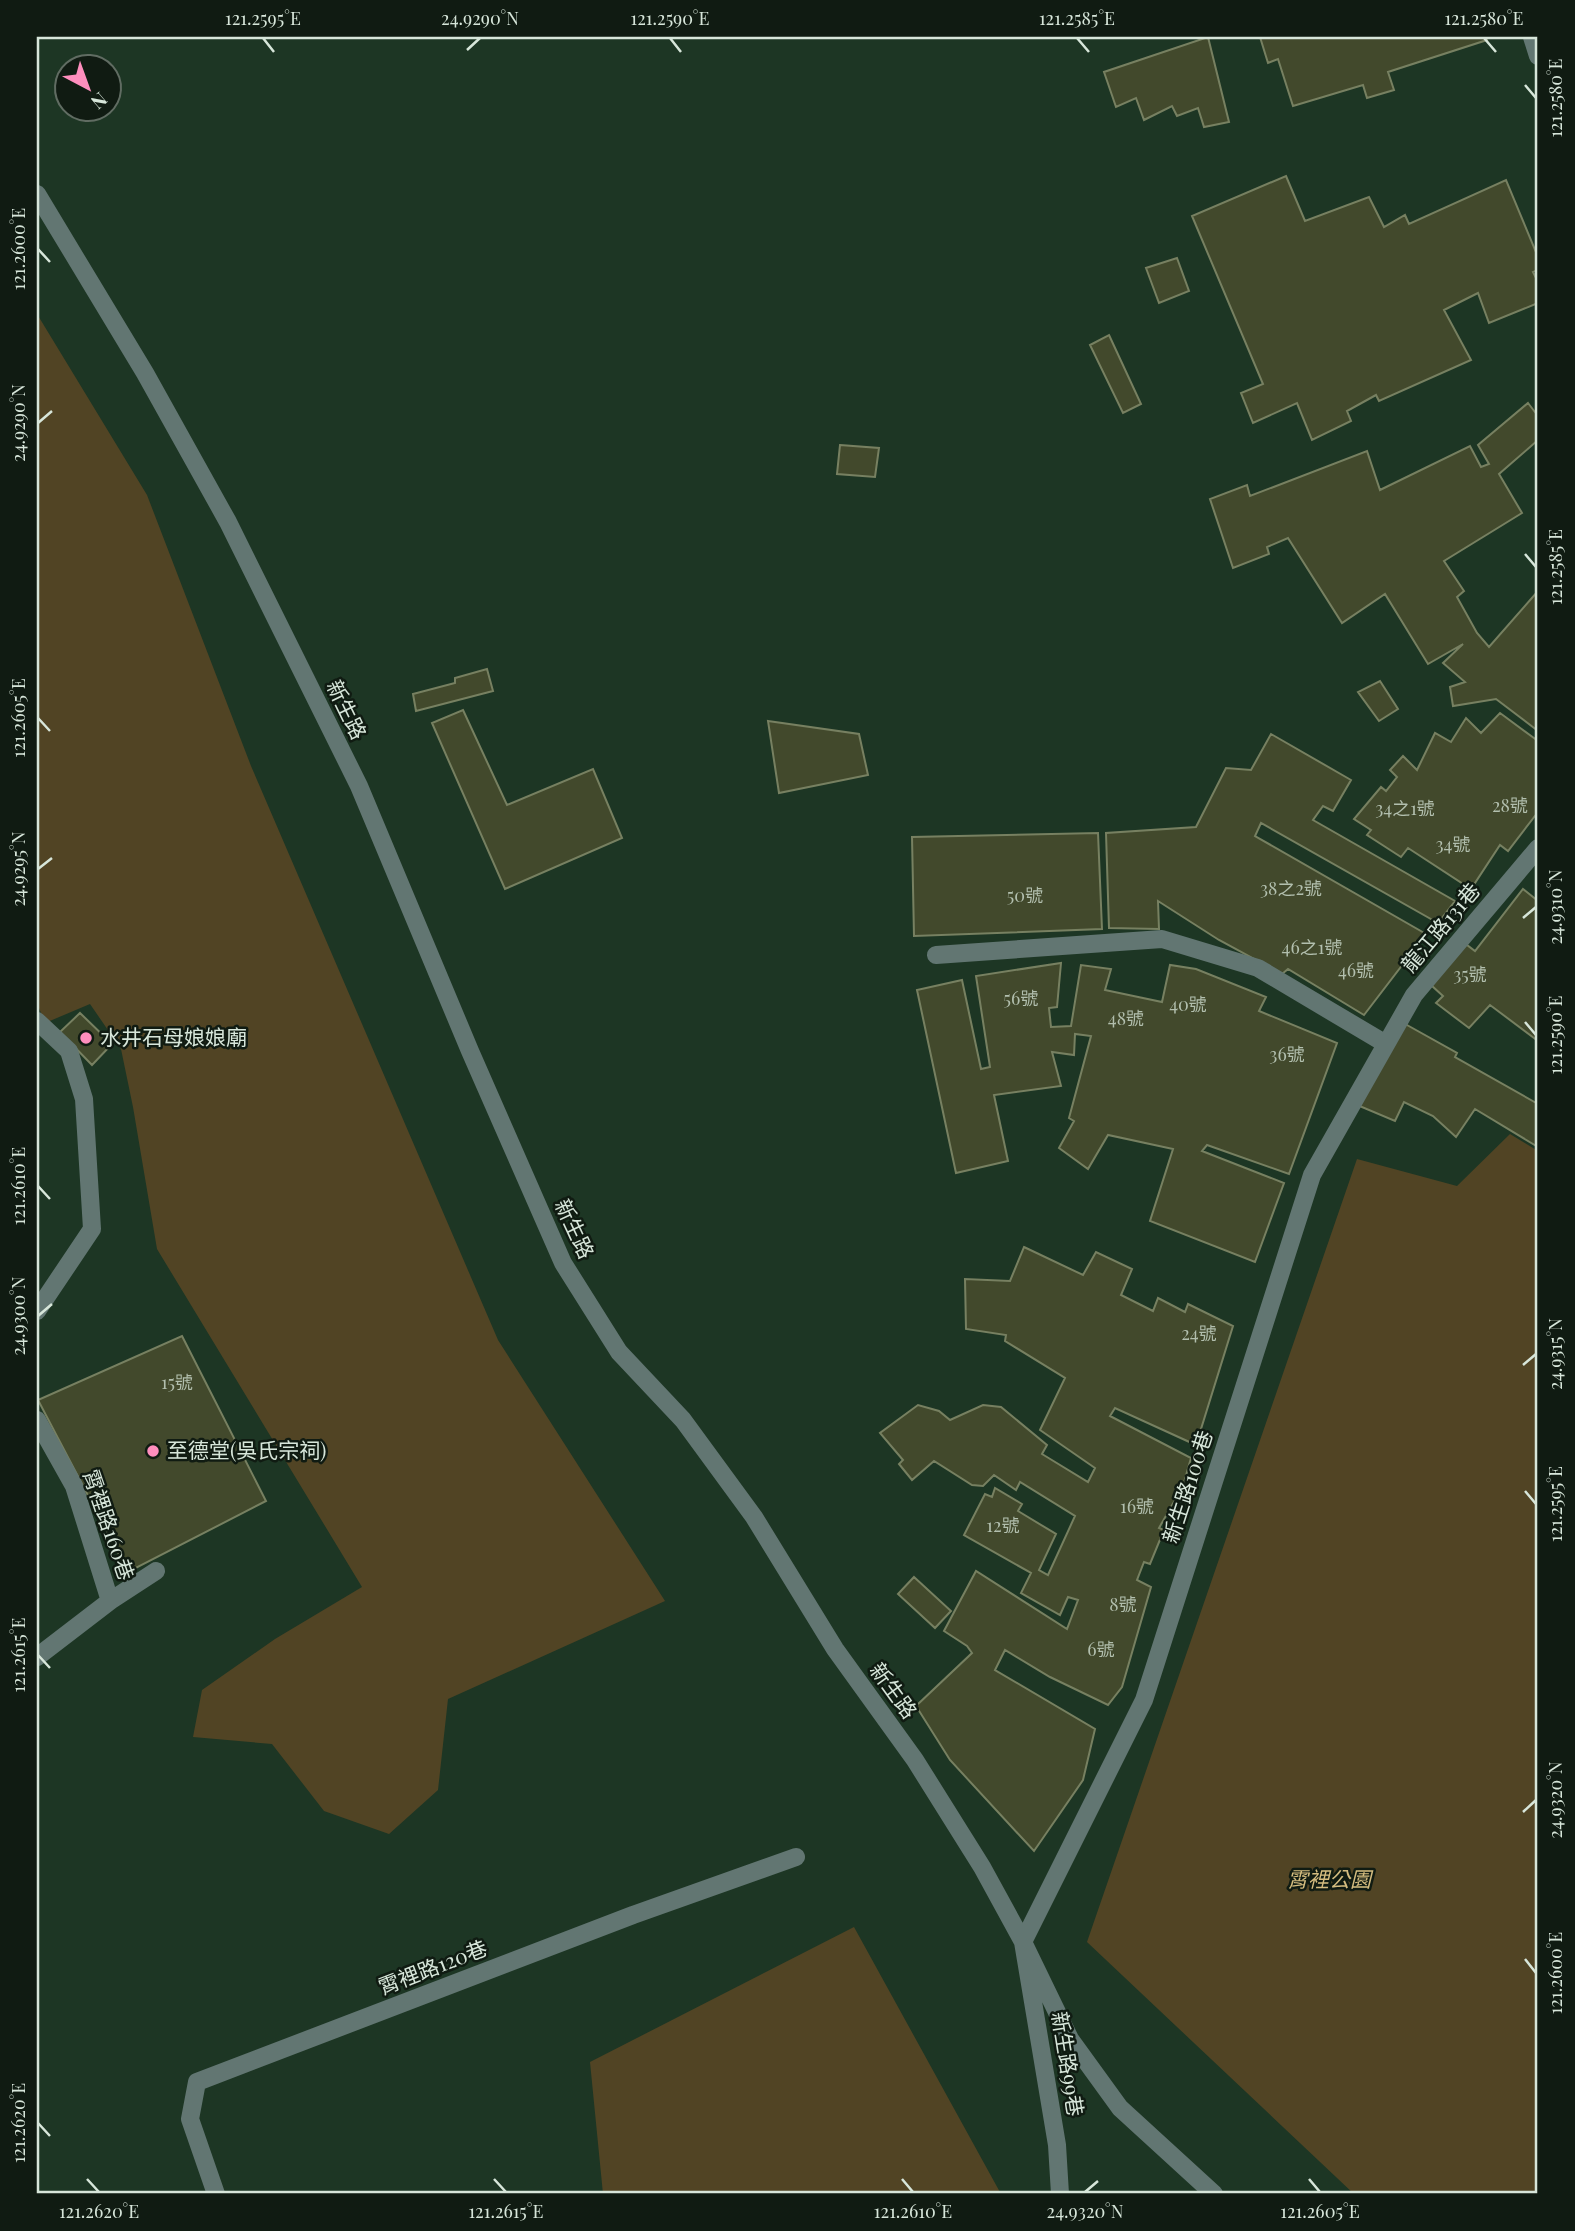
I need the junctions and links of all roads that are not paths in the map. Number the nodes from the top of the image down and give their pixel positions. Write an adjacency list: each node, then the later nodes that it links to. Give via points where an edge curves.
1 (1532, 37): 2 (street)
2 (1538, 56)
3 (37, 194): 14 (street, 新生路, via 228,522 347,762 563,1263 619,1352 683,1420 754,1517 835,1649 915,1760)
4 (1538, 848): 7 (street, 龍江路131巷, via 1414,995)
5 (936, 955): 7 (street, via 1162,939 1258,968)
6 (37, 1021): 8 (street, via 69,1051 84,1099 92,1229)
7 (1386, 1044): 14 (street, 新生路100巷, via 1312,1175 1144,1700)
8 (37, 1311)
9 (37, 1420): 11 (street, 霄裡路160巷, via 74,1486)
10 (156, 1571): 11 (street)
11 (110, 1601): 12 (street, 霄裡路160巷)
12 (37, 1657)
13 (796, 1857): 15 (street, 霄裡路120巷, via 197,2082 190,2119)
14 (1023, 1942): 16 (street, 新生路99巷, via 1057,2145); 17 (street, 新生路, via 1070,2039 1120,2108)
15 (216, 2194)
16 (1060, 2194)
17 (1213, 2194)

